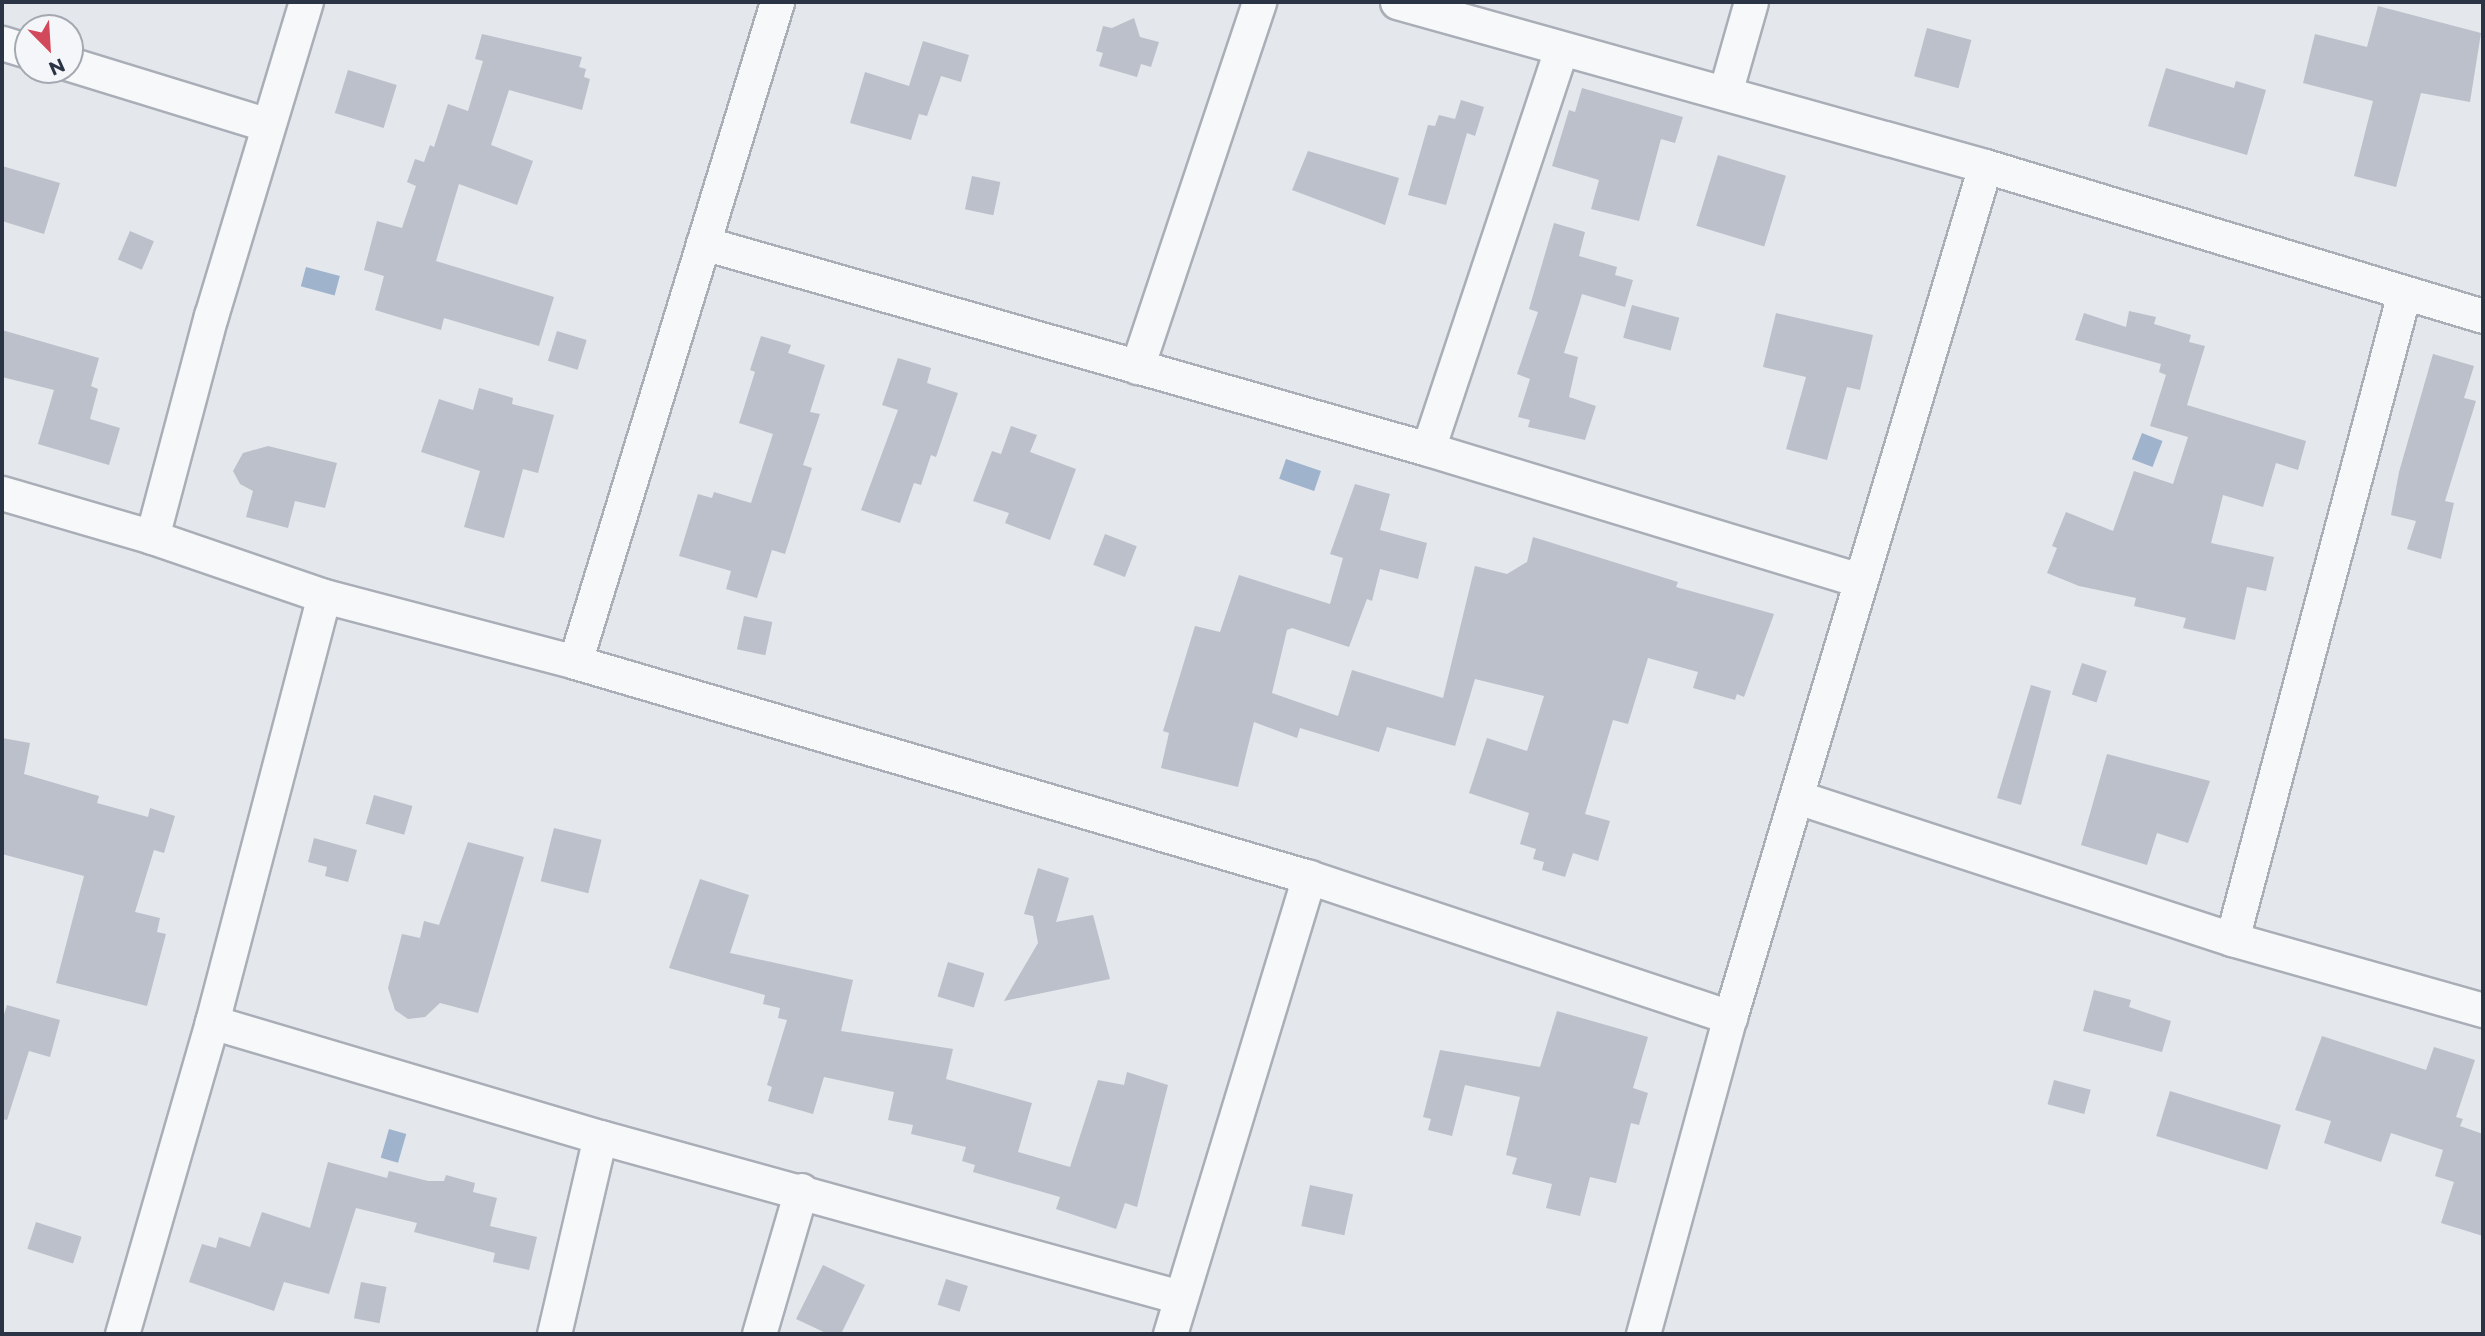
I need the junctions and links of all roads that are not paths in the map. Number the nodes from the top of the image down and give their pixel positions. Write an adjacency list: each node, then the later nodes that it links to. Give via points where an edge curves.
1 (306, 2): 9 (street)
2 (777, 2): 11 (street)
3 (1259, 2): 14 (street)
4 (1397, 2): 6 (street)
5 (1751, 2): 8 (street)
6 (1561, 49): 8 (street); 15 (street)
7 (84, 68): 9 (street)
8 (1725, 93): 10 (street)
9 (268, 125): 17 (street)
10 (1985, 166): 12 (street); 18 (street)
11 (703, 243): 14 (street); 20 (street)
12 (2404, 293): 13 (street); 23 (street)
13 (2483, 316)
14 (1138, 367): 15 (street)
15 (1428, 449): 18 (street)
16 (2, 493): 17 (street)
17 (152, 537): 19 (street)
18 (1858, 580): 21 (street)
19 (324, 596): 20 (street); 26 (street)
20 (575, 662): 22 (street)
21 (1797, 797): 23 (street); 25 (street)
22 (1309, 877): 25 (street); 29 (street)
23 (2232, 939): 24 (street)
24 (2483, 1010)
25 (1730, 1017): 34 (street)
26 (212, 1022): 27 (street); 30 (street)
27 (600, 1136): 28 (street); 31 (street)
28 (801, 1190): 29 (street); 32 (street)
29 (1180, 1297): 33 (street)
30 (122, 1334)
31 (554, 1334)
32 (758, 1334)
33 (1170, 1334)
34 (1643, 1334)

